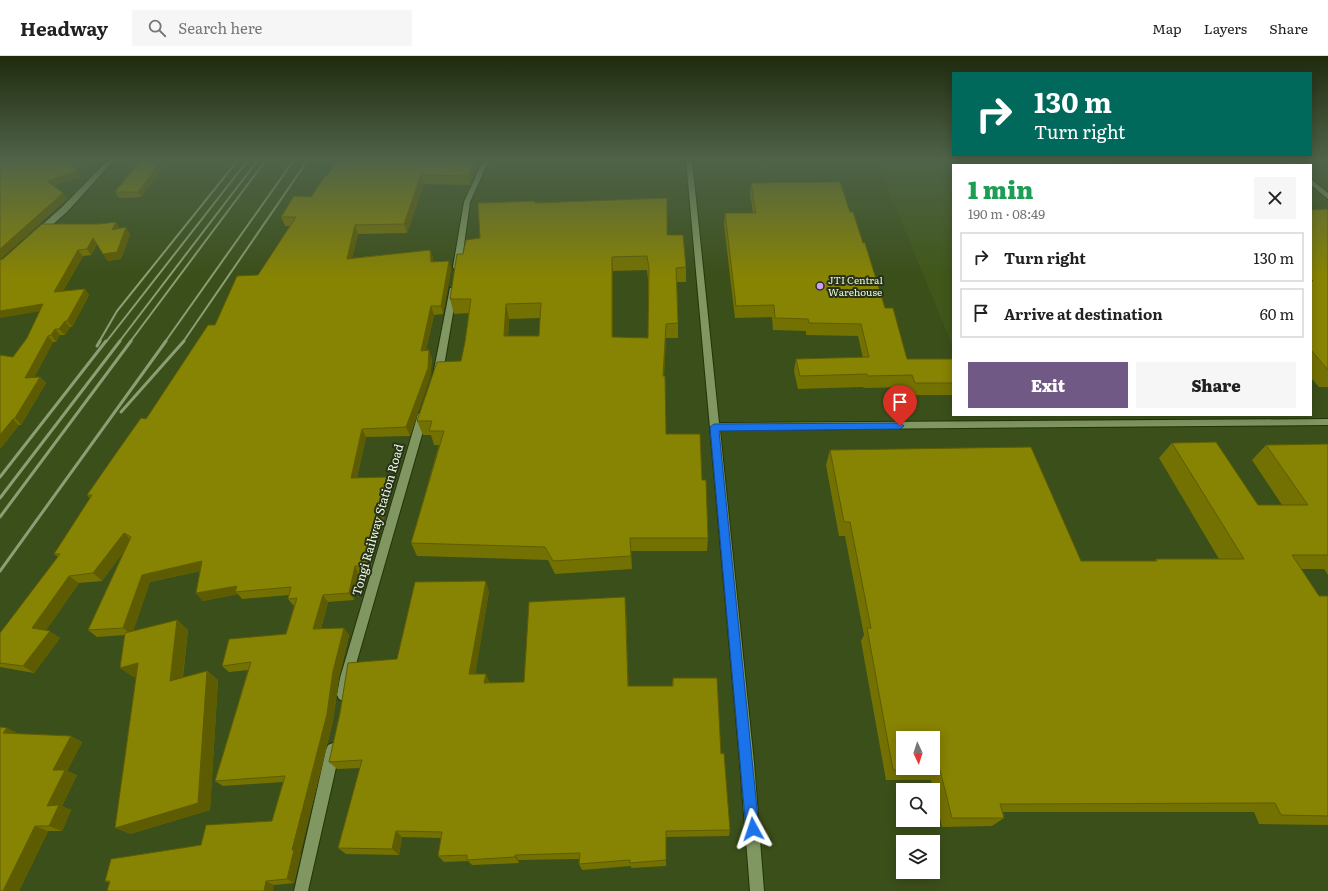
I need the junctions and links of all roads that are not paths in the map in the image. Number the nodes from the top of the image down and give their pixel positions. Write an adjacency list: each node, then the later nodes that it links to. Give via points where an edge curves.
1 (74, 199): 4 (street)
2 (468, 199): 5 (street, via 440,366)
3 (693, 199): 8 (street)
4 (32, 237)
5 (432, 388)
6 (427, 403): 9 (street, Tongi Railway Station Road, via 346,678)
7 (1328, 422): 8 (street)
8 (714, 427): 12 (street)
9 (342, 707)
10 (336, 736): 11 (street)
11 (301, 891)
12 (757, 891)

